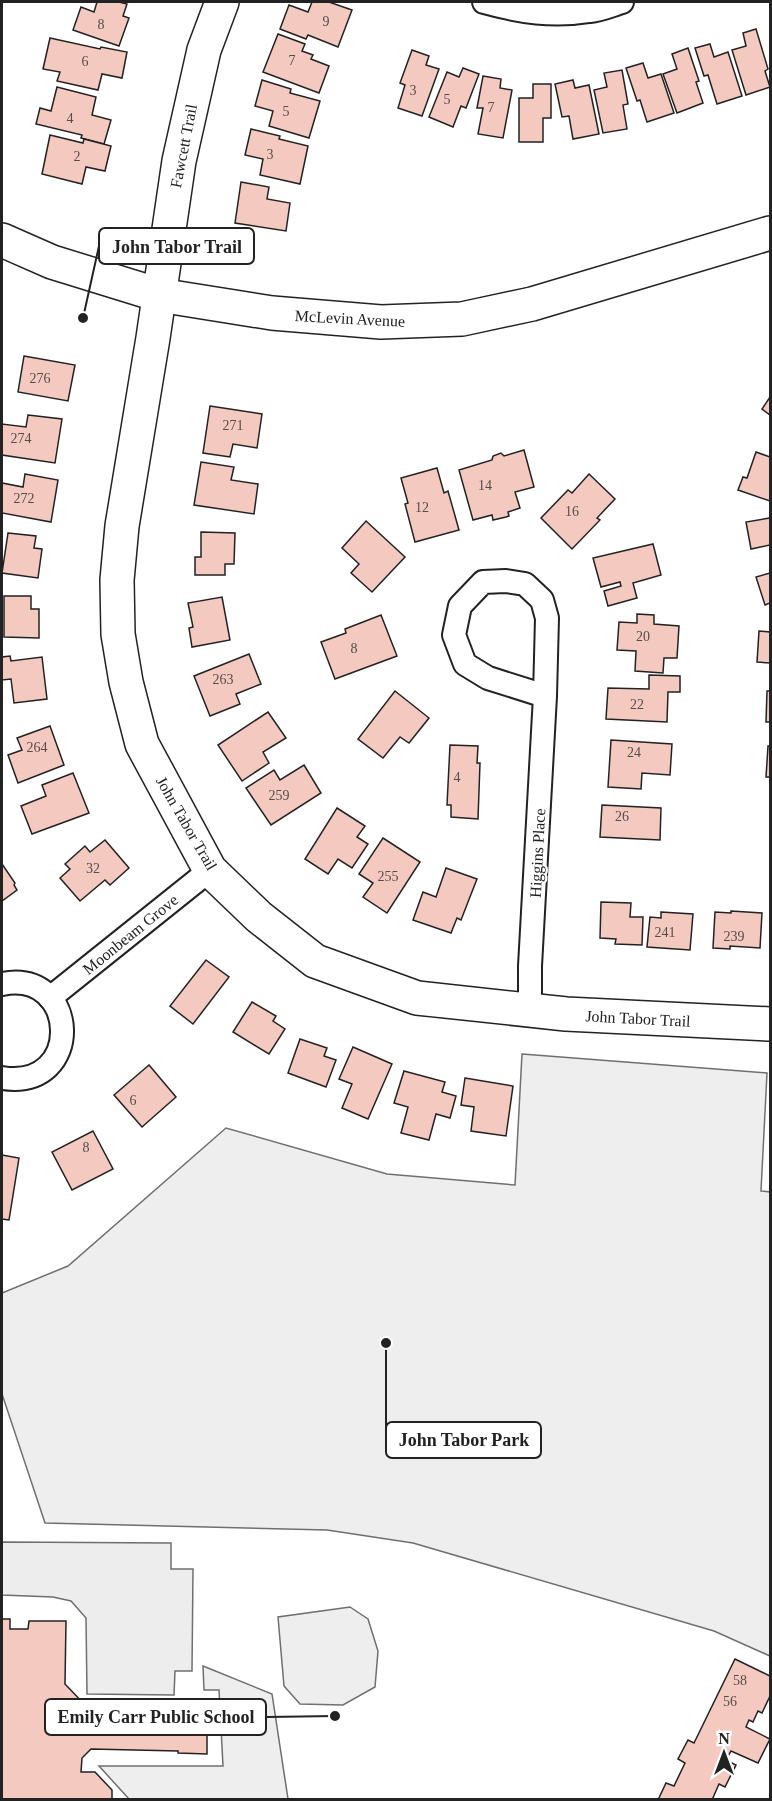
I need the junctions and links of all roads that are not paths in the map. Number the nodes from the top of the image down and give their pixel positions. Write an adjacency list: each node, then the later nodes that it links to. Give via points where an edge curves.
1 (222, 2): 6 (street, Fawcett Trail, via 204,50 179,161)
2 (484, 2): 3 (street, via 547,14 592,11)
3 (622, 2)
4 (771, 233): 6 (street, McLevin Avenue, via 532,304 462,319 381,322 272,313)
5 (2, 240): 6 (street, McLevin Avenue, via 52,262)
6 (159, 295): 8 (street, John Tabor Trail, via 122,526 118,634 142,744)
7 (545, 696): 7 (street, Higgins Place, via 547,618 542,600 525,584 483,582 460,606 454,635 465,664 498,682); 11 (street, Higgins Place)
8 (210, 870): 10 (street, Moonbeam Grove); 11 (street, John Tabor Trail, via 259,917 315,961 417,998)
9 (2, 984): 10 (street, via 26,984)
10 (50, 998): 13 (street, via 63,1027 62,1043 55,1058 45,1070 30,1077)
11 (530, 1011): 12 (street, John Tabor Trail)
12 (771, 1024)
13 (2, 1078)

